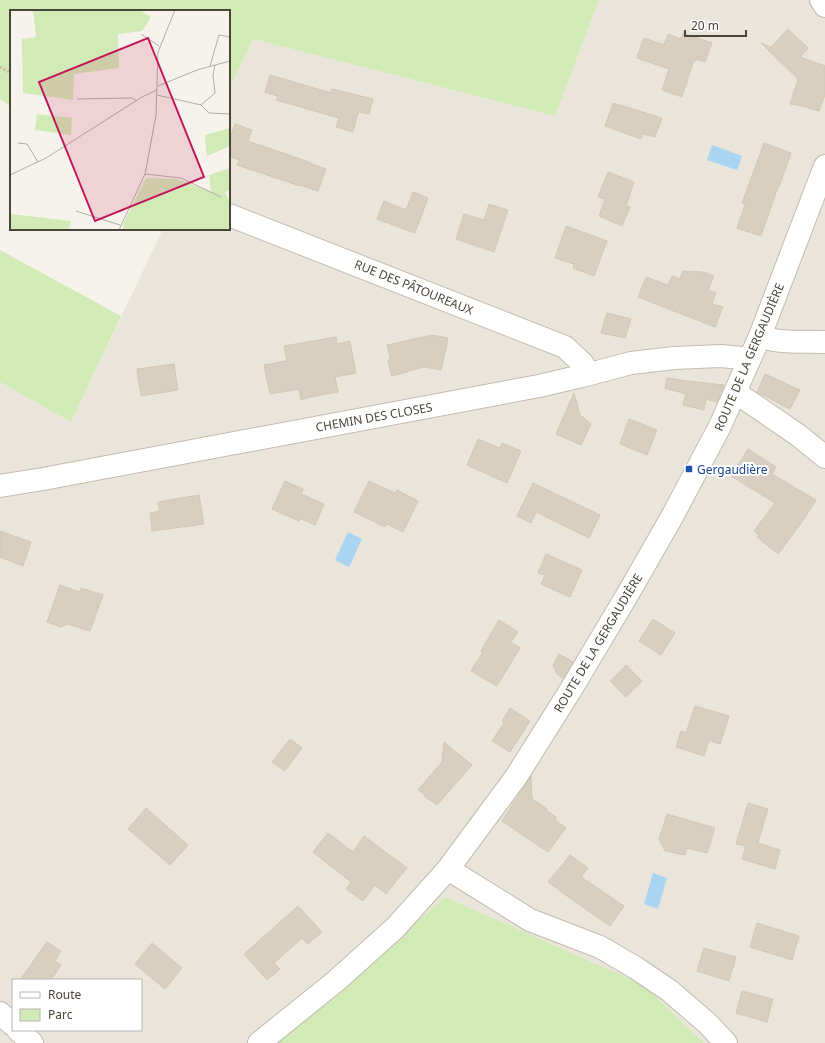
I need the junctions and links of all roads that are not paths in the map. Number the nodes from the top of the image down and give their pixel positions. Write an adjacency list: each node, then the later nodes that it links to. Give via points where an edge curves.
1 (821, 0): 2 (street)
2 (825, 6)
3 (825, 166): 5 (street, ROUTE DE LA GERGAUDIÈRE)
4 (230, 215): 8 (street, RUE DES PÂTOUREAUX, via 565,347 583,364)
5 (760, 336): 6 (street, via 768,339); 7 (street, ROUTE DE LA GERGAUDIÈRE)
6 (825, 342)
7 (748, 362): 8 (street, CHEMIN DES CLOSES, via 740,358 721,356 674,358 630,363); 9 (street, ROUTE DE LA GERGAUDIÈRE)
8 (586, 375): 11 (street, CHEMIN DES CLOSES)
9 (735, 392): 10 (street, via 798,435); 12 (street, ROUTE DE LA GERGAUDIÈRE, via 673,515 574,684 516,777)
10 (825, 457)
11 (0, 486)
12 (448, 870): 17 (street, ROUTE DE LA GERGAUDIÈRE, via 395,928 336,981); 18 (street, via 530,920 600,947 636,968 670,991)
13 (0, 1013): 14 (street)
14 (12, 1024)
15 (19, 1031): 16 (street)
16 (32, 1043)
17 (259, 1043)
18 (726, 1043)

